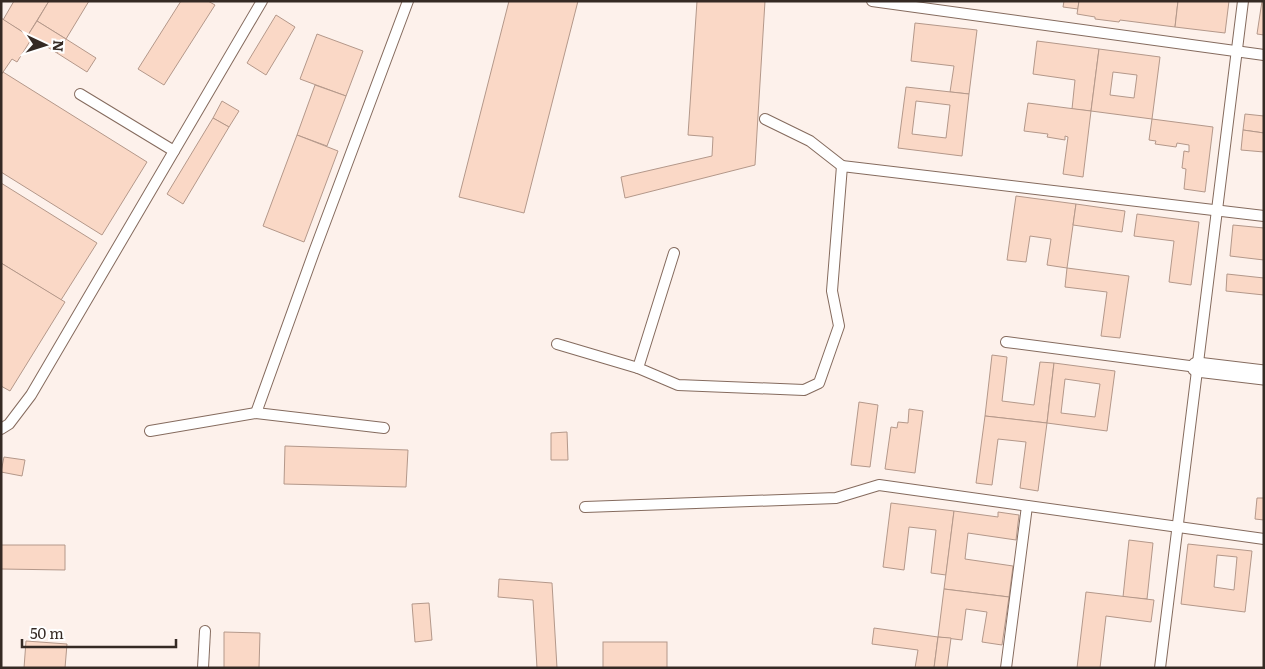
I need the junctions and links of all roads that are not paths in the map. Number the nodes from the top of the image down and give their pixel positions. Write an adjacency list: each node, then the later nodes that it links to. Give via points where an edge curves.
1 (262, 1): 9 (lane)
2 (408, 1): 19 (lane)
3 (872, 1): 5 (lane)
4 (1243, 1): 5 (lane)
5 (1236, 52): 6 (lane); 11 (lane)
6 (1264, 56)
7 (80, 94): 9 (lane)
8 (765, 119): 10 (lane, via 810,141)
9 (174, 151): 21 (lane, via 31,395 9,424)
10 (842, 166): 11 (lane); 17 (lane, via 832,292 839,326 819,383 804,390 678,385)
11 (1217, 210): 12 (lane); 16 (lane)
12 (1264, 216)
13 (674, 253): 17 (lane)
14 (1006, 342): 16 (lane)
15 (557, 344): 17 (lane)
16 (1197, 367): 18 (street); 25 (lane)
17 (638, 368)
18 (1264, 375)
19 (256, 413): 20 (lane); 22 (lane)
20 (384, 428)
21 (1, 429)
22 (150, 431)
23 (1027, 506): 24 (lane, via 879,485 836,498); 25 (lane); 29 (lane)
24 (585, 507)
25 (1178, 528): 26 (lane); 30 (lane)
26 (1264, 539)
27 (205, 630): 28 (lane)
28 (204, 668)
29 (1006, 668)
30 (1160, 668)

